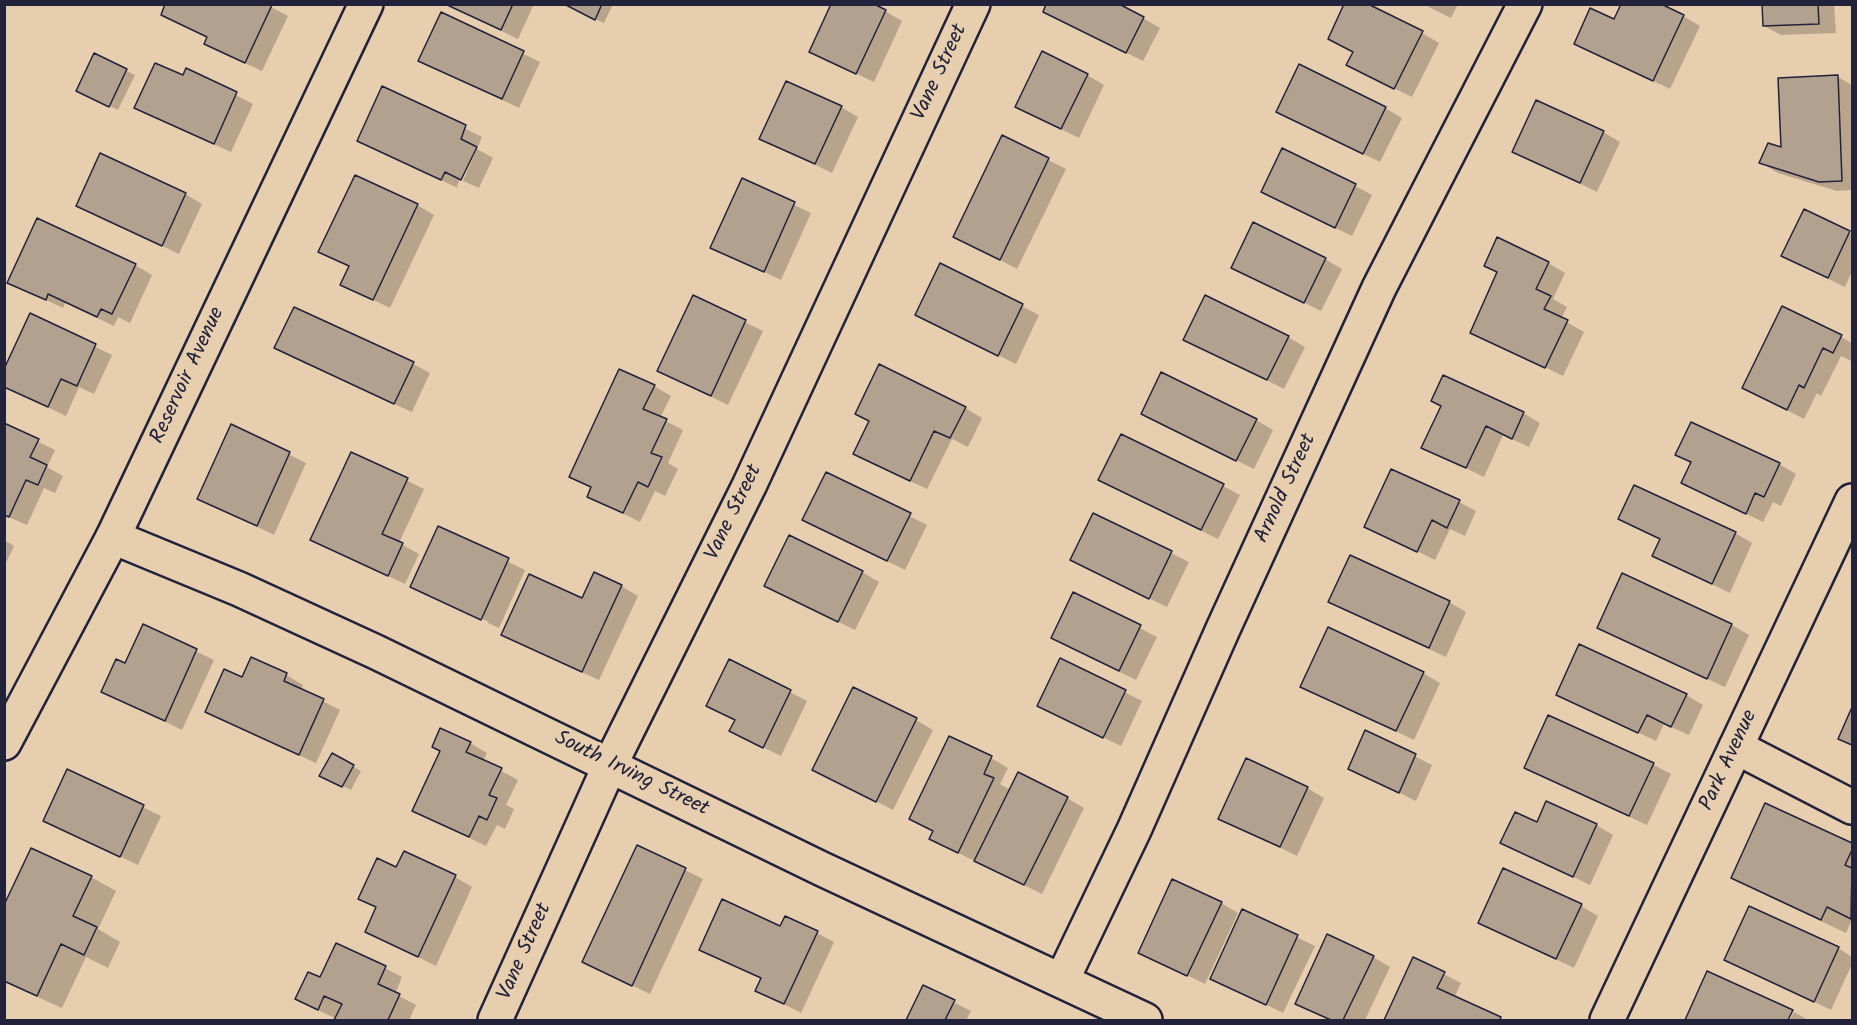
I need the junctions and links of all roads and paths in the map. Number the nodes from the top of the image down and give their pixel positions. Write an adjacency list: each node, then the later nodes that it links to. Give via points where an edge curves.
1 (366, 4): 5 (street, Reservoir Avenue)
2 (973, 4): 8 (street, Vane Street, via 748,486)
3 (1525, 4): 10 (street, Arnold Street, via 1379,288)
4 (1852, 501): 7 (street, Park Avenue)
5 (113, 537): 6 (street, Reservoir Avenue); 8 (street, South Irving Street, via 239,589)
6 (4, 743)
7 (1736, 747): 9 (street); 13 (street, Park Avenue)
8 (610, 765): 10 (street, South Irving Street); 11 (street, Vane Street)
9 (1852, 807)
10 (1062, 980): 12 (street, South Irving Street)
11 (495, 1020)
12 (1145, 1020)
13 (1607, 1020)

